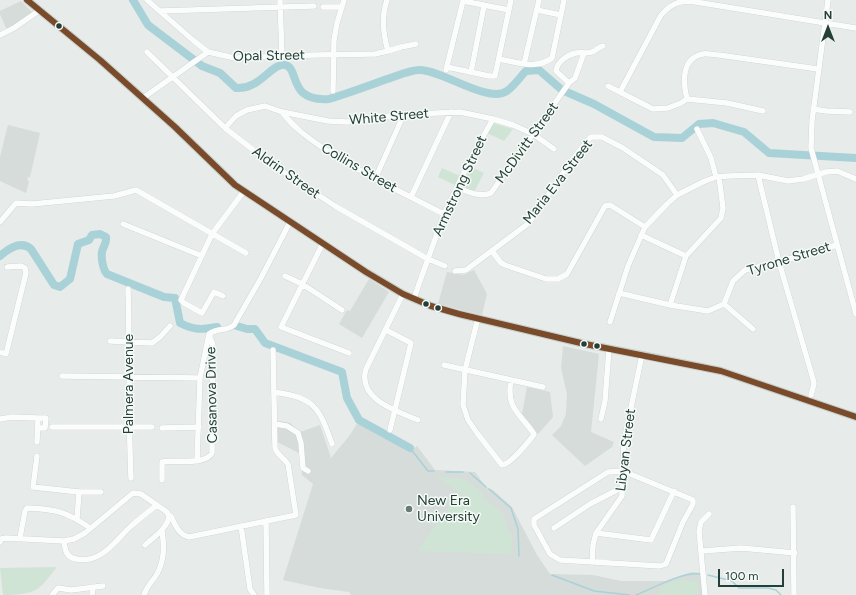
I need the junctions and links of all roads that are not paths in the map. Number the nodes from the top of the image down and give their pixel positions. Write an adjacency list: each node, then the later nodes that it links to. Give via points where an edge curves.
1 (27, 0): 15 (main road)
2 (147, 0): 18 (street, Opal Street)
3 (280, 0): 10 (street)
4 (344, 0): 14 (street)
5 (387, 0): 25 (street, via 383,28)
6 (511, 0): 16 (street)
7 (539, 0): 17 (street)
8 (564, 0): 19 (street)
9 (828, 0): 20 (street)
10 (280, 6): 11 (street); 18 (street); 30 (street)
11 (314, 6)
12 (484, 6): 16 (street); 34 (street); 34 (street, via 463,1 446,68)
13 (323, 7): 14 (street)
14 (342, 7): 29 (street, via 334,40)
15 (40, 10): 22 (street); 40 (main road)
16 (509, 10): 31 (street)
17 (537, 10): 19 (street); 32 (street)
18 (160, 11): 27 (street, Opal Street)
19 (561, 15): 32 (street, via 552,58 542,64)
20 (824, 23): 21 (street); 33 (street); 39 (street, via 691,1 668,6)
21 (856, 28)
22 (0, 35)
23 (416, 44): 25 (street, Opal Street)
24 (603, 46): 28 (street)
25 (388, 51): 29 (street, Opal Street, via 375,54)
26 (146, 52): 35 (street, Aldrin Street)
27 (208, 52): 30 (street, Opal Street, via 235,58); 35 (street)
28 (584, 53): 36 (street, McDivitt Street, via 575,78); 36 (street, via 576,53 561,60 556,68)
29 (334, 55): 30 (street, Opal Street); 38 (street)
30 (282, 56)
31 (498, 59): 32 (street); 34 (street, via 495,75 492,77)
32 (524, 64)
33 (818, 69): 41 (street, via 704,54 694,57 688,64 684,77); 42 (street)
34 (471, 72)
35 (173, 77): 40 (street); 49 (street, Aldrin Street)
36 (569, 83): 51 (street, McDivitt Street)
37 (608, 86): 39 (street)
38 (333, 91)
39 (620, 92): 41 (street, via 653,109 668,108)
40 (143, 98): 59 (main road, via 222,174)
41 (687, 99): 43 (street, via 727,103)
42 (813, 109): 46 (street); 54 (street, via 812,152)
43 (763, 111)
44 (282, 112): 47 (street, White Street, via 347,122); 49 (street, White Street, via 265,106 247,110 236,116); 56 (street, Collins Street, via 303,134)
45 (451, 112): 47 (street, White Street); 48 (street, White Street); 61 (street)
46 (850, 112)
47 (404, 114): 56 (street)
48 (493, 119): 51 (street, White Street); 58 (street, Armstrong Street)
49 (225, 128): 75 (street, Aldrin Street, via 315,194)
50 (697, 129): 55 (street)
51 (533, 134): 52 (street, White Street); 58 (street, McDivitt Street, via 491,193 479,194)
52 (554, 149)
53 (758, 175): 54 (street, via 788,181); 55 (street); 76 (street)
54 (818, 175): 57 (street, via 837,171); 70 (street)
55 (717, 177): 60 (street); 74 (street, via 724,208 721,218)
56 (375, 179): 61 (street, Collins Street)
57 (856, 179)
58 (457, 188): 62 (street, Armstrong Street)
59 (244, 191): 64 (main road); 67 (street)
60 (677, 195): 66 (street); 71 (street, Maria Eva Street, via 663,175 623,148 602,137 591,137 529,223)
61 (411, 197): 62 (street, Collins Street)
62 (444, 214): 75 (street, Armstrong Street)
63 (0, 222): 67 (street, via 16,203 32,204 114,196 138,190)
64 (290, 222): 69 (main road); 96 (street, Casanova Drive, via 234,325 228,330 218,329)
65 (123, 224): 73 (street)
66 (645, 227): 68 (street); 71 (street, via 610,205 605,206 567,274 558,279 546,278 505,265)
67 (212, 234): 72 (street); 73 (street)
68 (641, 235): 74 (street); 83 (street)
69 (323, 243): 81 (street); 84 (main road)
70 (837, 245): 76 (street, Tyrone Street); 90 (street)
71 (492, 251): 79 (street, Maria Eva Street, via 466,270)
72 (246, 253)
73 (202, 256): 85 (street, via 182,300 202,312 214,292)
74 (686, 256): 88 (street)
75 (428, 259): 77 (street, Aldrin Street); 86 (street, Armstrong Street)
76 (779, 262): 87 (street, Tyrone Street, via 745,270 733,281); 112 (street, via 813,379)
77 (445, 266)
78 (7, 267): 101 (street, via 21,266 25,268 26,273)
79 (455, 271)
80 (285, 276): 81 (street)
81 (302, 284): 89 (street); 102 (street, via 280,327)
82 (128, 289): 98 (street, Palmera Avenue)
83 (619, 293): 88 (street); 92 (street)
84 (404, 294): 86 (main road); 95 (street)
85 (223, 296)
86 (414, 298): 91 (main road, via 436,308)
87 (724, 304): 88 (street, via 708,311); 94 (street)
88 (670, 305)
89 (342, 310)
90 (856, 314)
91 (478, 318): 99 (main road); 105 (street)
92 (610, 322)
93 (170, 326): 98 (street, via 152,343)
94 (753, 329)
95 (386, 330): 113 (street, via 411,343); 113 (street, via 364,376 368,391 378,401)
96 (209, 334): 108 (street, Casanova Drive); 128 (street, Casanova Drive, via 213,345 212,453 209,457)
97 (110, 341): 98 (street)
98 (129, 342): 107 (street, Palmera Avenue)
99 (609, 349): 103 (main road); 116 (street, via 605,402)
100 (273, 350): 111 (street)
101 (3, 353)
102 (349, 353)
103 (642, 355): 114 (main road, via 731,374); 130 (street, Libyan Street, via 624,441)
104 (444, 365): 105 (street)
105 (465, 370): 109 (street); 109 (street, via 463,405 468,420 502,465 506,465 534,434 511,402)
106 (62, 376): 107 (street)
107 (129, 377): 108 (street); 120 (street, Palmera Avenue)
108 (200, 378): 122 (street, Casanova Drive)
109 (510, 380): 110 (street)
110 (543, 387)
111 (274, 392): 118 (street); 126 (street, via 307,400 319,412)
112 (811, 395)
113 (395, 411): 117 (street); 124 (street)
114 (856, 417)
115 (0, 419): 125 (street, via 38,418)
116 (601, 419)
117 (418, 420)
118 (274, 424): 129 (street, via 287,426 298,433 303,468); 142 (street, via 275,448 288,464 296,515)
119 (52, 427): 120 (street)
120 (128, 427): 121 (street); 131 (street, Palmera Avenue)
121 (152, 427)
122 (199, 427): 123 (street); 128 (street, Casanova Drive)
123 (162, 428)
124 (390, 430)
125 (37, 442)
126 (332, 444)
127 (37, 456): 135 (street, via 33,487)
128 (197, 461): 132 (street, via 162,462)
129 (308, 471)
130 (624, 471): 133 (street, Libyan Street); 134 (street); 154 (street, via 608,472 533,522 554,558 564,562)
131 (131, 478)
132 (162, 480)
133 (622, 489): 145 (street, via 590,504); 147 (street, Libyan Street, via 620,500)
134 (674, 491): 147 (street, via 651,540); 154 (street, via 694,501 664,566)
135 (79, 492): 136 (street); 141 (street)
136 (101, 492)
137 (157, 505): 140 (street); 144 (street, via 141,494 133,493); 149 (street, via 94,559 72,558 65,552)
138 (793, 507): 153 (street)
139 (709, 514): 152 (street, via 700,527)
140 (169, 516): 143 (street, via 184,536 193,537); 146 (street)
141 (77, 519): 144 (street); 148 (street, via 63,512 28,508 25,511)
142 (266, 521): 143 (street); 162 (street)
143 (241, 526): 161 (street, via 250,589)
144 (90, 528): 149 (street, via 74,539)
145 (554, 528)
146 (162, 530): 151 (street); 160 (street, via 163,560)
147 (596, 533): 154 (street, Libyan Street)
148 (20, 538): 149 (street); 150 (street, via 3,538)
149 (64, 540)
150 (0, 542)
151 (145, 545)
152 (702, 552): 153 (street, via 741,548); 163 (street)
153 (795, 553): 164 (street)
154 (592, 563)
155 (103, 586): 156 (street)
156 (93, 587): 157 (street); 159 (street)
157 (71, 593): 158 (street, via 58,588)
158 (52, 595)
159 (92, 595)
160 (144, 595)
161 (254, 595)
162 (268, 595)
163 (705, 595)
164 (794, 595)

